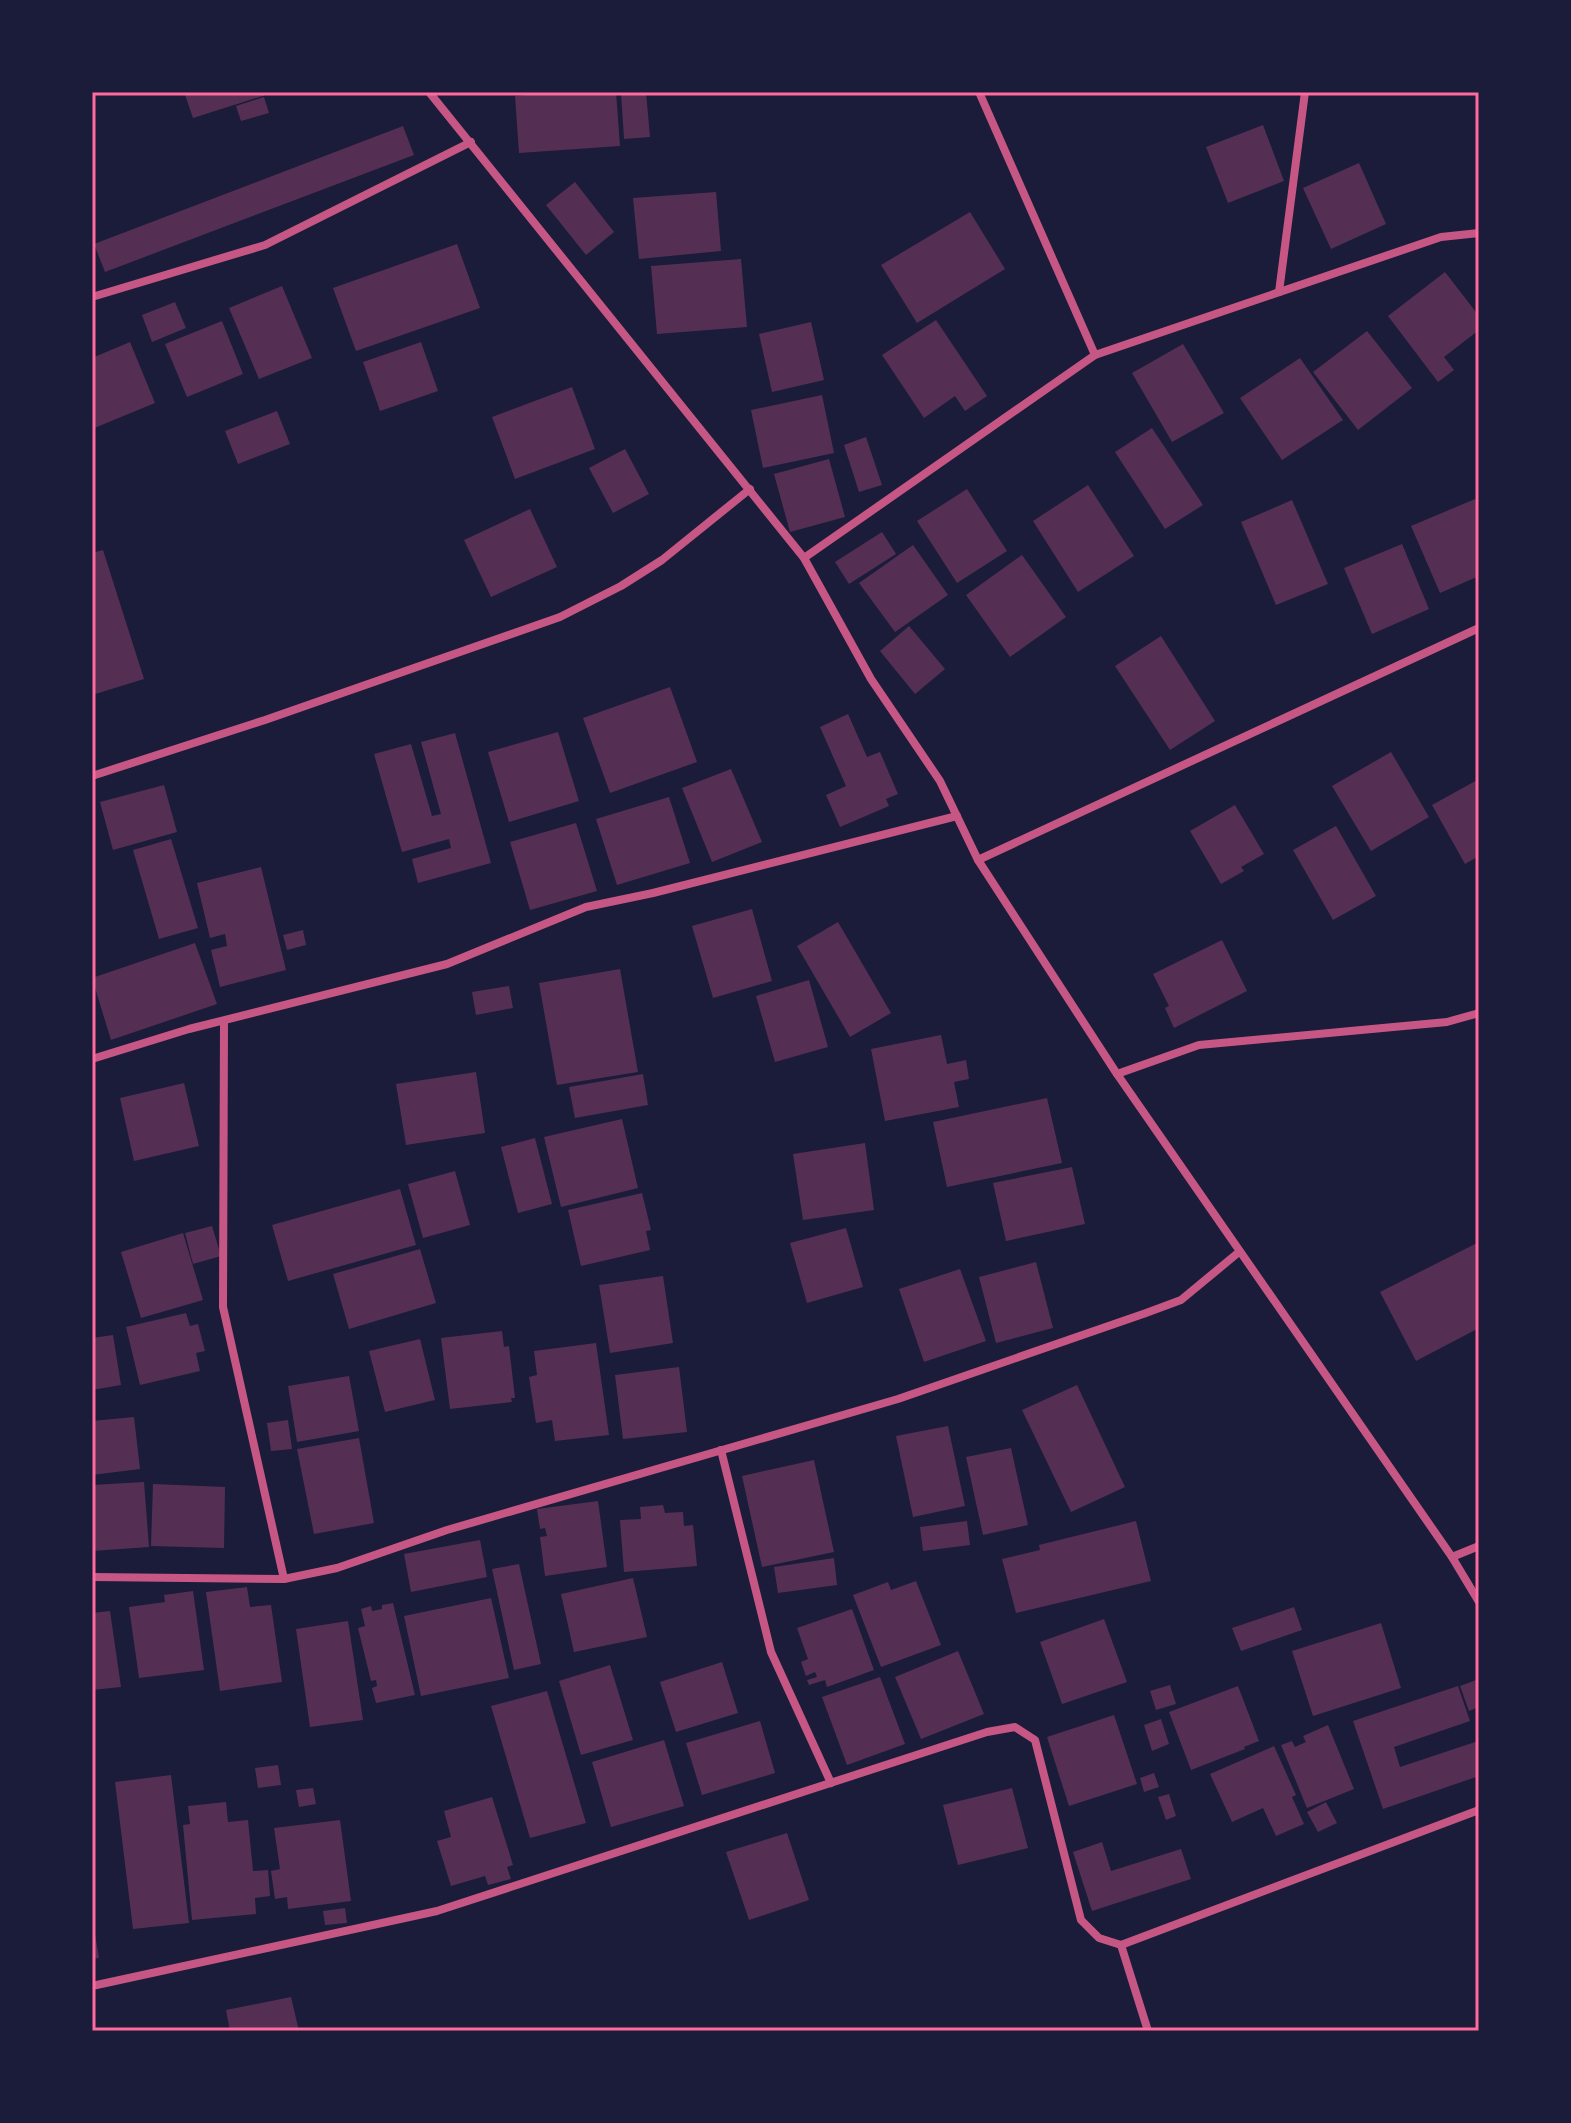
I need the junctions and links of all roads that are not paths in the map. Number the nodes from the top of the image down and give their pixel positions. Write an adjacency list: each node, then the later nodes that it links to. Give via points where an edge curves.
1 (429, 92): 4 (street)
2 (979, 92): 8 (street)
3 (1305, 92): 6 (street)
4 (471, 142): 7 (street, via 265,245); 9 (street)
5 (1479, 233): 6 (street, via 1441,237)
6 (1279, 292): 8 (street)
7 (92, 297)
8 (1095, 355): 10 (street)
9 (750, 489): 10 (street); 12 (street, via 662,560 560,617)
10 (804, 558): 13 (street, via 871,679 940,781)
11 (1479, 628): 14 (street)
12 (92, 776)
13 (957, 816): 14 (street); 16 (street, via 586,907 447,964)
14 (978, 860): 18 (street)
15 (1479, 1013): 18 (street, via 1447,1022 1199,1045)
16 (224, 1021): 17 (street); 24 (street, via 223,1307)
17 (92, 1059)
18 (1117, 1074): 19 (street)
19 (1239, 1252): 20 (street, via 1181,1300 898,1399); 22 (street)
20 (721, 1450): 24 (street, via 447,1530 337,1568); 26 (street, via 771,1652)
21 (1479, 1546): 22 (street)
22 (1452, 1557): 25 (street)
23 (92, 1577): 24 (street)
24 (284, 1579)
25 (1479, 1602)
26 (831, 1783): 28 (street, via 1015,1727 1035,1740 1081,1920 1099,1938); 29 (street, via 437,1911)
27 (1479, 1810): 28 (street)
28 (1121, 1945): 30 (street)
29 (92, 1986)
30 (1148, 2031)

